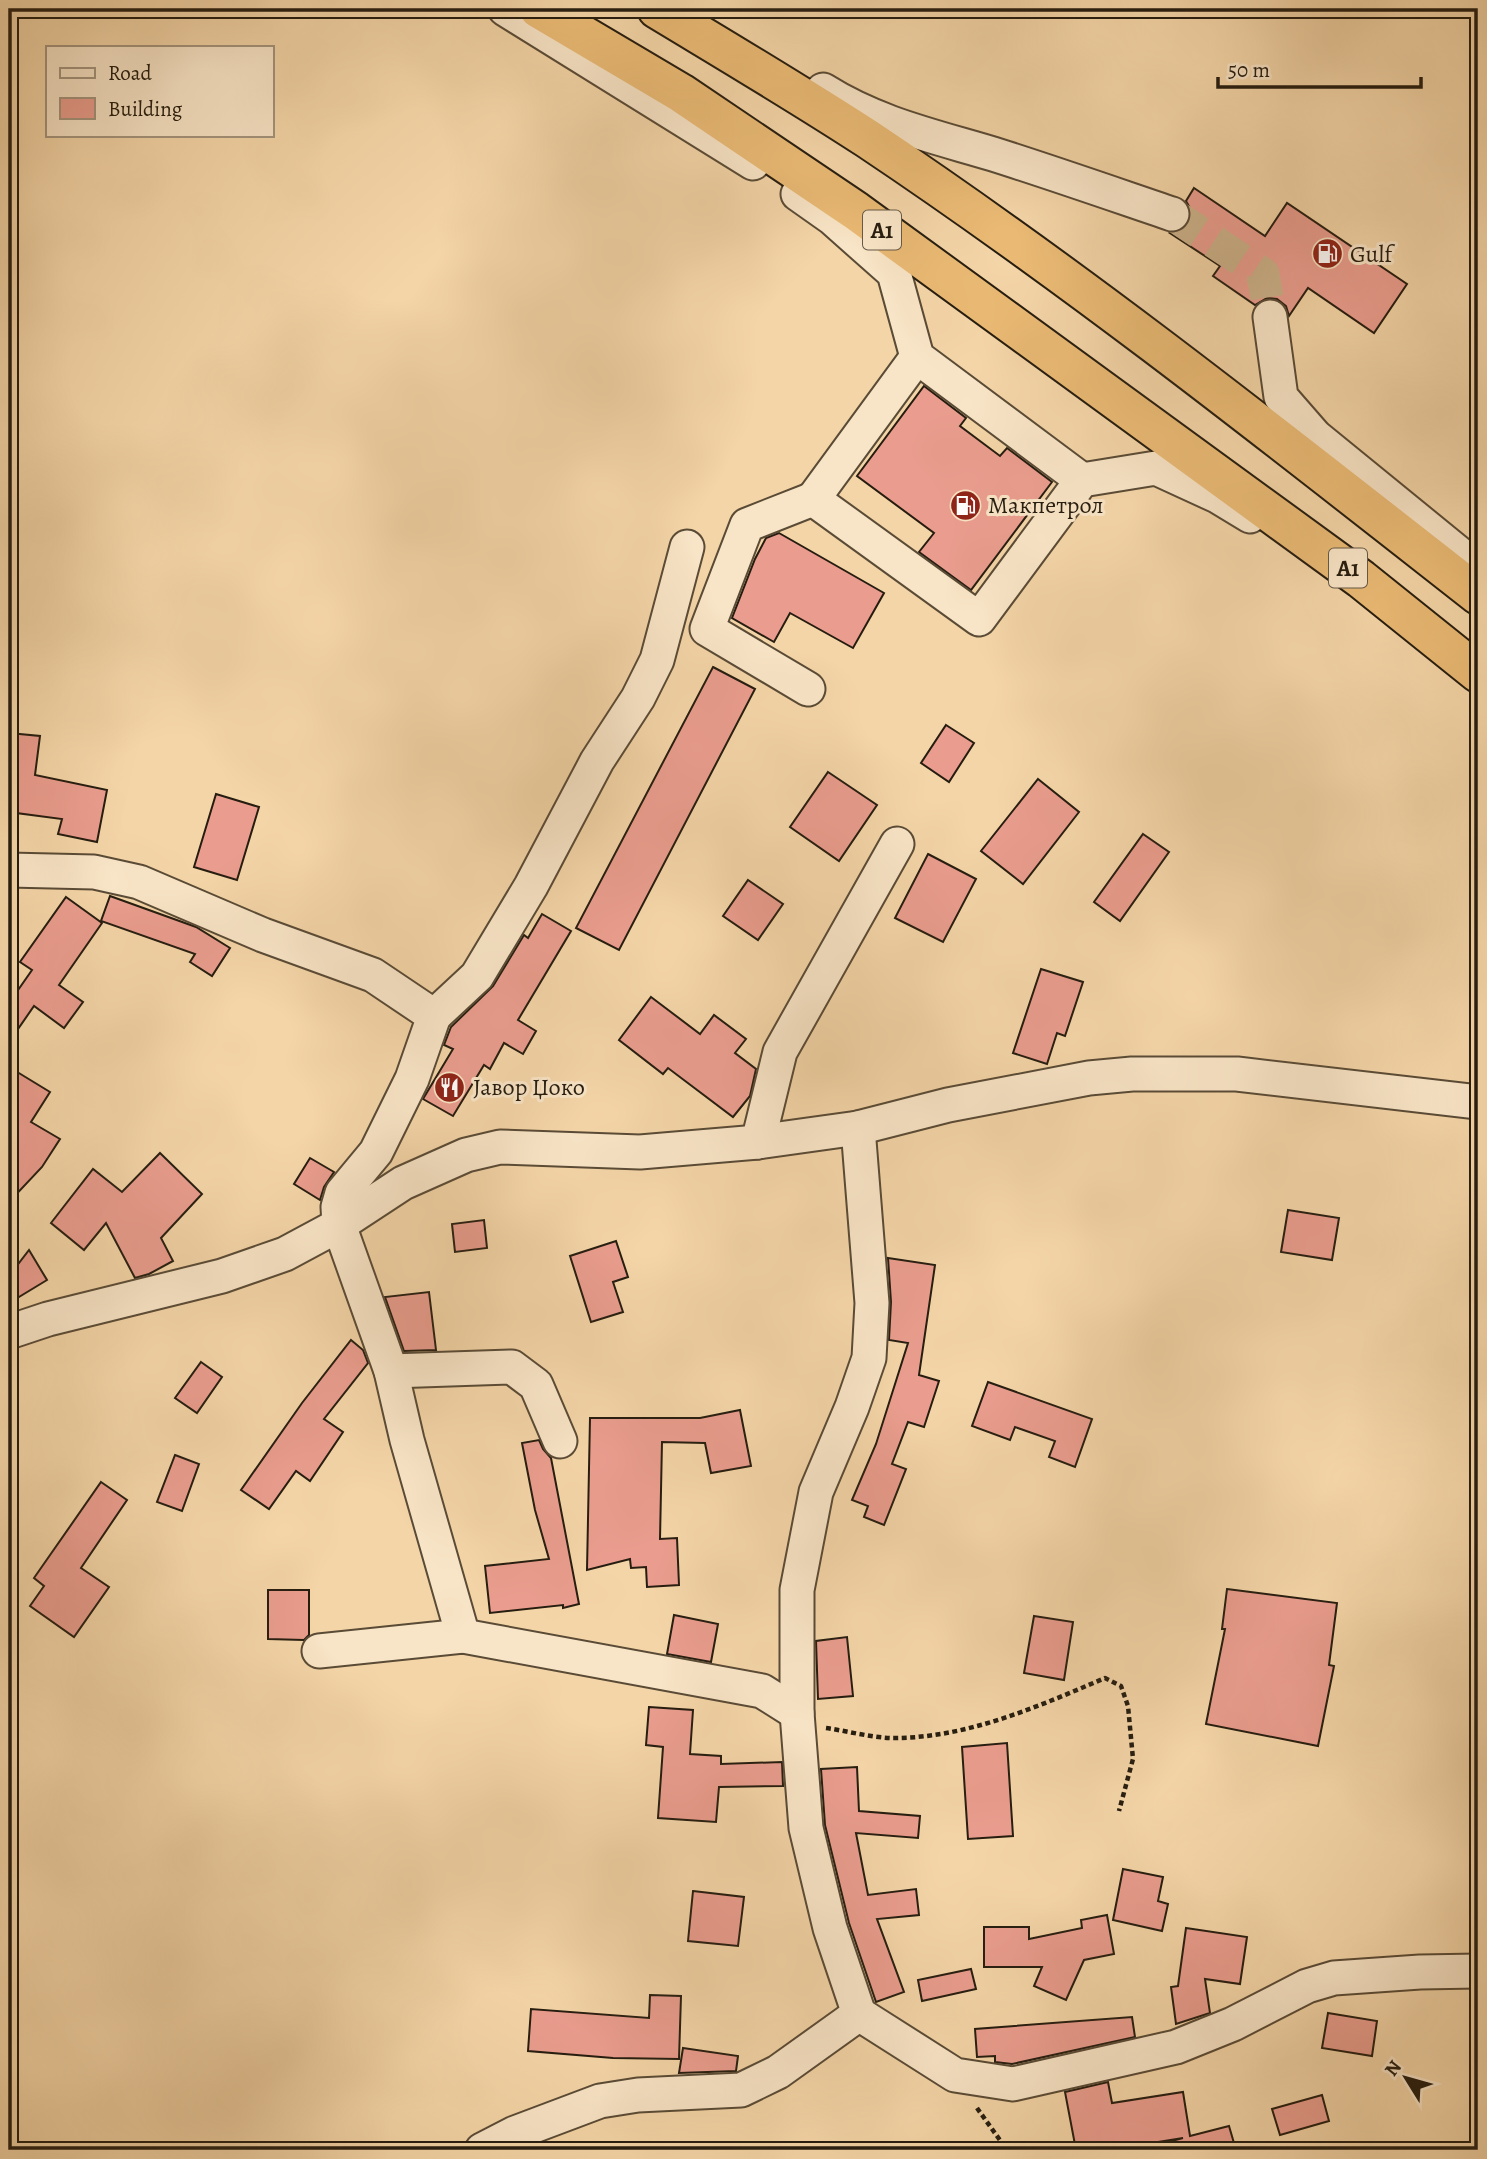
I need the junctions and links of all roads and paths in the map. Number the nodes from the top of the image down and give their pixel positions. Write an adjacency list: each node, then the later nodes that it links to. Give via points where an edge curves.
1 (505, 9): 7 (street, via 745,158 832,218 894,274)
2 (539, 9): 13 (highway, A1, via 681,93 856,211 1351,571)
3 (657, 9): 12 (highway, A1, via 868,139 1010,238)
4 (692, 9): 5 (street, via 848,106 892,125)
5 (1172, 214)
6 (1270, 317): 11 (street, via 1281,397 1315,436)
7 (917, 357): 8 (street); 9 (street)
8 (1082, 480): 9 (street, via 979,620); 15 (street, via 1156,468 1217,496 1282,534)
9 (813, 499): 14 (street, via 747,525 707,629)
10 (687, 547): 18 (street, via 657,660 638,698 597,761 477,976)
11 (1478, 569)
12 (1478, 595)
13 (1478, 673)
14 (808, 689)
15 (1478, 693)
16 (897, 844): 21 (street, via 780,1052)
17 (9, 870): 18 (street, via 94,872 139,882 373,975)
18 (434, 1016): 22 (street, via 412,1079 376,1152 342,1193)
19 (1478, 1102): 20 (street, via 1237,1074 1132,1074 948,1105)
20 (858, 1128): 21 (street); 28 (street, via 872,1303 869,1358 816,1492 797,1590)
21 (758, 1142): 22 (street, via 640,1152 500,1147 466,1155 403,1183)
22 (339, 1225): 23 (street, via 285,1254 222,1276); 24 (street)
23 (9, 1332)
24 (391, 1371): 25 (street, via 512,1367 536,1385); 26 (street)
25 (560, 1441)
26 (463, 1636): 27 (street); 28 (street, via 762,1691)
27 (319, 1651)
28 (797, 1713): 29 (path, via 816,1726 888,1738 950,1734 1105,1678 1121,1686 1128,1706 1133,1759); 31 (street, via 806,1828 830,1928)
29 (1119, 1811)
30 (1478, 1971): 32 (street, via 1334,1978 1175,2047 1013,2084)
31 (859, 2014): 32 (street); 33 (street, via 778,2072 741,2090 600,2101)
32 (955, 2075): 34 (path)
33 (482, 2150)
34 (1007, 2150)

